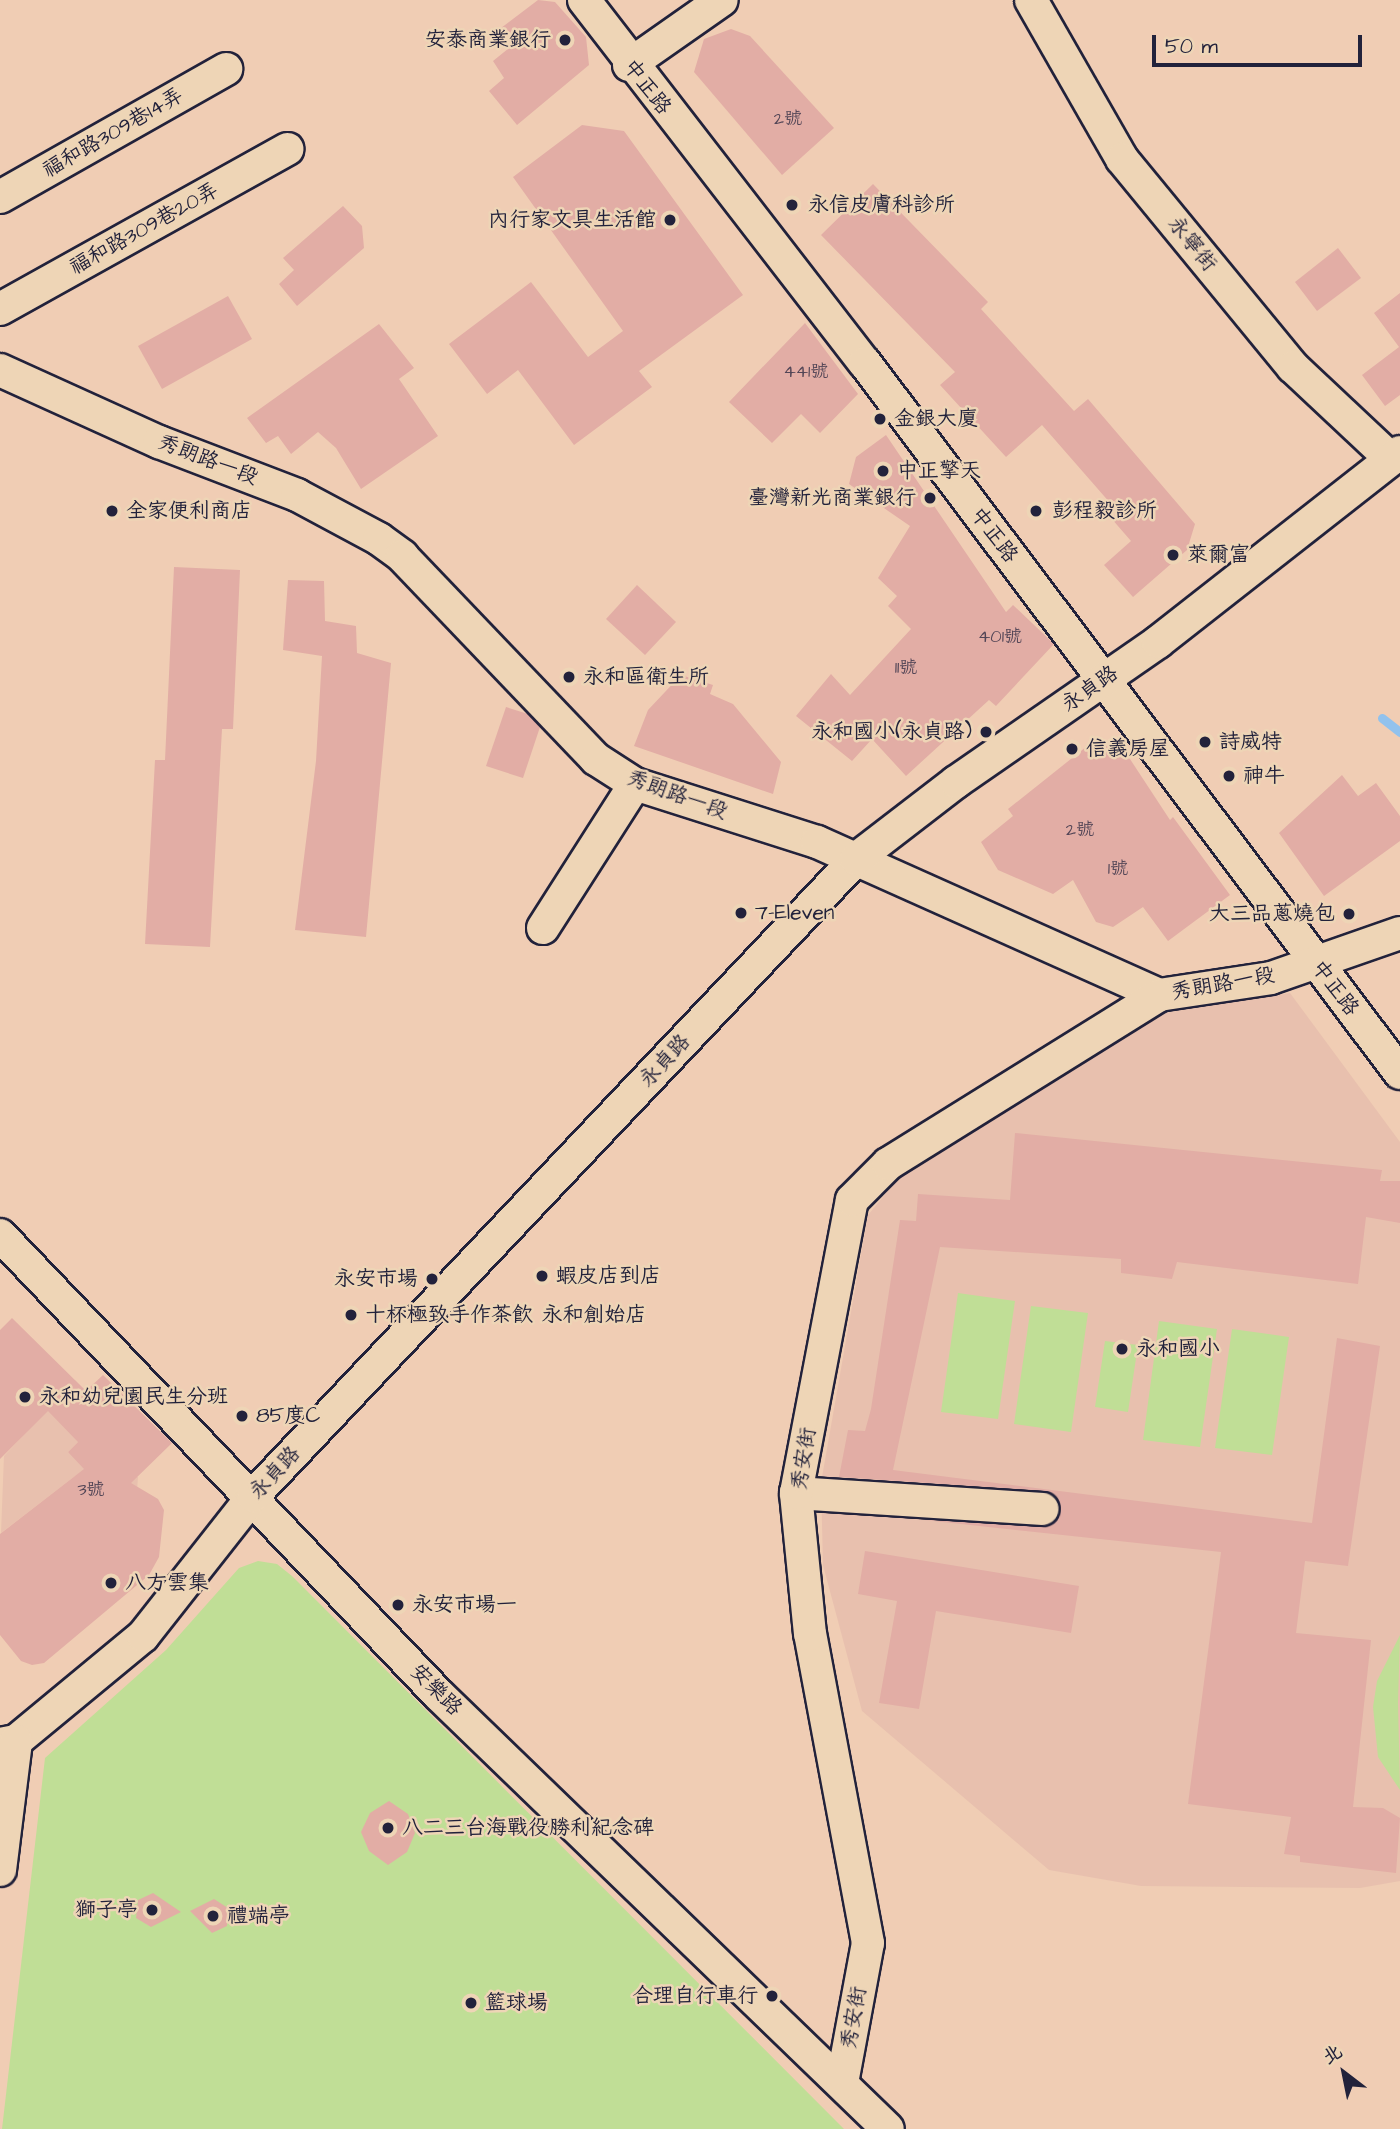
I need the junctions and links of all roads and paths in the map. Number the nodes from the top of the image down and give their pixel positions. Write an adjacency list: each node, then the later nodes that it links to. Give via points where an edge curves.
1 (584, 0): 4 (street, 中正路)
2 (722, 0): 4 (street)
3 (1031, 0): 10 (street, 永寧街, via 1122,159 1293,367)
4 (629, 65): 11 (street, 中正路, via 865,363)
5 (226, 69): 7 (street, 福和路309巷14弄)
6 (288, 149): 8 (street, 福和路309巷20弄)
7 (0, 198)
8 (0, 309)
9 (0, 370): 12 (street, 秀朗路一段, via 159,442 297,495 379,539 402,556 596,759)
10 (1396, 455): 11 (street, 永貞路)
11 (1103, 680): 13 (street, 永貞路); 16 (street, 中正路)
12 (635, 784): 13 (street, 秀朗路一段); 14 (street)
13 (856, 859): 17 (street, 秀朗路一段); 21 (street, 永貞路)
14 (543, 928)
15 (1400, 933): 16 (street, 秀朗路一段)
16 (1317, 963): 17 (street, 秀朗路一段, via 1220,989); 18 (street, 中正路)
17 (1159, 995): 20 (street, 秀安街, via 888,1164 852,1199)
18 (1400, 1073)
19 (0, 1236): 21 (street, 安樂路)
20 (796, 1493): 22 (street); 25 (street, 秀安街, via 810,1634 868,1943)
21 (253, 1496): 23 (street, 永貞路, via 143,1636); 25 (street, 安樂路, via 439,1695)
22 (1042, 1509)
23 (8, 1742): 24 (street)
24 (0, 1870)
25 (842, 2083): 26 (street, 安樂路)
26 (888, 2129)

